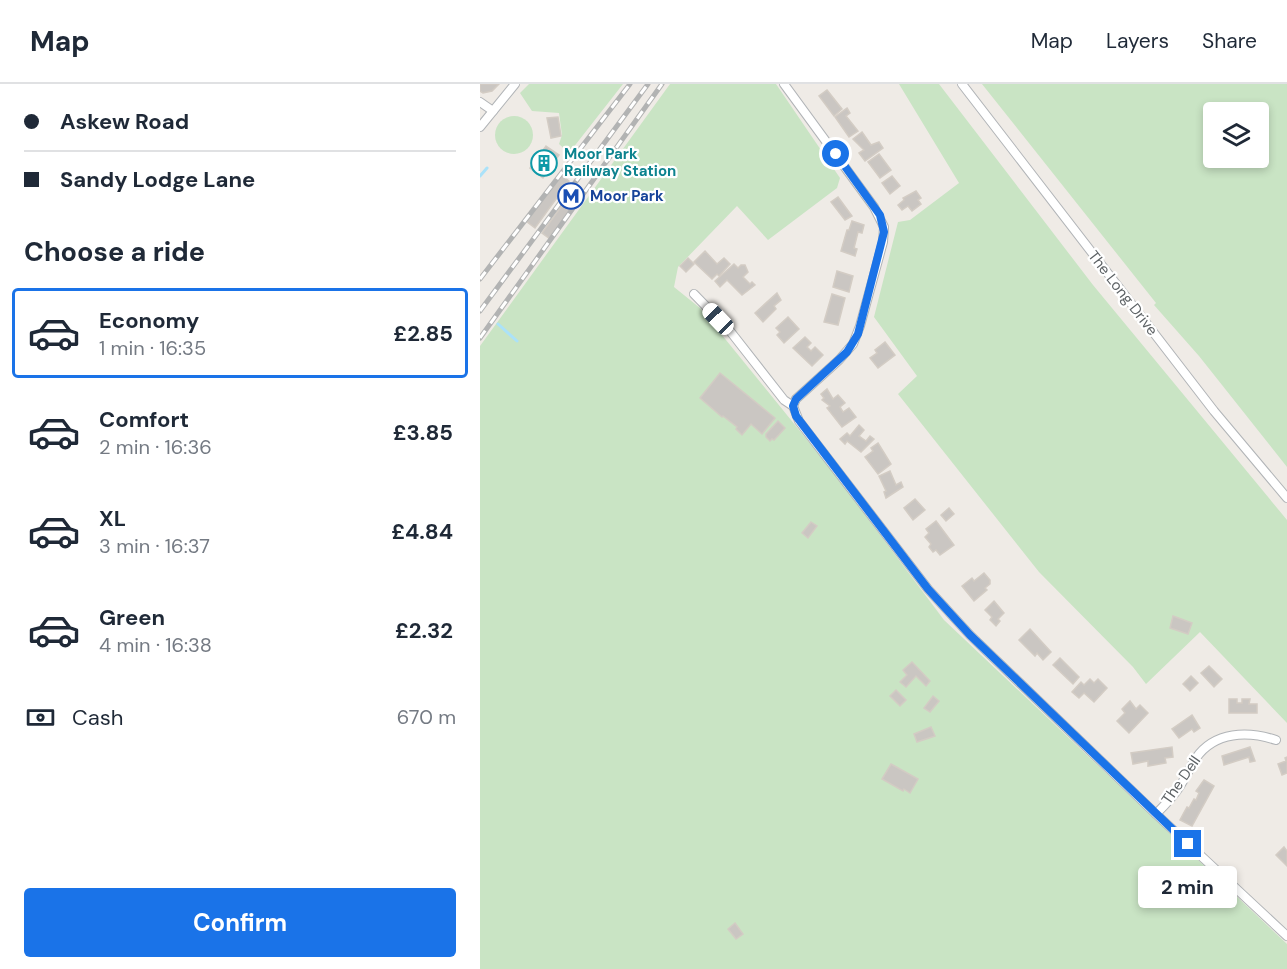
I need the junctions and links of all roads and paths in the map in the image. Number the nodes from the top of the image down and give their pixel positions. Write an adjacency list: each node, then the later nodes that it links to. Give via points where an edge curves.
1 (515, 84): 5 (street)
2 (784, 84): 8 (street, via 874,207 884,227 858,334 847,352)
3 (962, 84): 9 (street, The Long Drive, via 1214,411)
4 (480, 102): 5 (street)
5 (493, 111): 6 (street)
6 (481, 122)
7 (694, 294): 8 (street)
8 (793, 406): 11 (street, via 799,421 928,589 970,635)
9 (1287, 498)
10 (1276, 740): 11 (street, The Dell, via 1239,734 1212,743 1197,756 1173,797)
11 (1156, 814): 12 (street)
12 (1287, 936)

